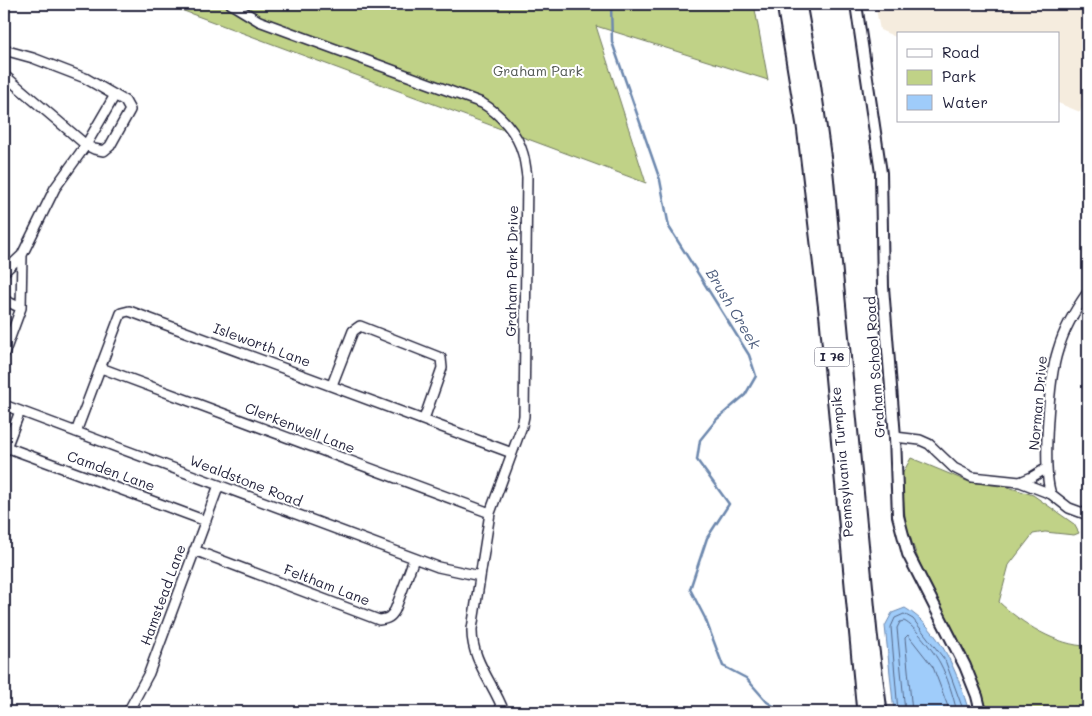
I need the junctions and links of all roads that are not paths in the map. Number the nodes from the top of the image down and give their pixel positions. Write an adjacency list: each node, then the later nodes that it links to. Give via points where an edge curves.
1 (231, 4): 23 (street, Graham Park Drive, via 259,21 482,102 495,110 512,130 523,153 527,177 524,416)
2 (784, 4): 36 (highway, Pennsylvania Turnpike / I 76, via 805,126 828,319)
3 (798, 4): 37 (highway, Pennsylvania Turnpike / I 76, via 825,175)
4 (856, 4): 21 (street, Graham School Road, via 881,172 883,287)
5 (4, 50): 7 (street, via 85,78)
6 (4, 75): 8 (street)
7 (115, 95): 8 (street); 8 (street, via 125,101 130,110 110,146 104,152)
8 (86, 145): 9 (street, via 55,188)
9 (22, 255): 10 (street); 13 (street)
10 (4, 272)
11 (1088, 292): 24 (street, Norman Drive, via 1072,317 1057,351 1052,380)
12 (4, 300): 13 (street)
13 (21, 308): 14 (street)
14 (4, 354)
15 (101, 368): 16 (street, Isleworth Lane, via 121,313 129,311); 20 (street, Isleworth Lane); 28 (street, Clerkenwell Lane)
16 (332, 386): 19 (street, Isleworth Lane); 19 (street, via 352,331 360,326 441,358 442,368)
17 (4, 405): 18 (street, Wealdstone Road)
18 (20, 411): 20 (street, Wealdstone Road); 22 (street)
19 (424, 419): 23 (street, Isleworth Lane)
20 (76, 432): 26 (street, Wealdstone Road)
21 (895, 437): 25 (street, via 928,444 954,468 972,477); 38 (street, Graham School Road, via 898,516 908,554 965,666)
22 (5, 450): 30 (street, Camden Lane)
23 (512, 453): 28 (street, Graham Park Drive)
24 (1047, 468): 25 (street); 27 (street, Norman Drive)
25 (1020, 482): 27 (street)
26 (219, 485): 30 (street, Hamstead Lane); 32 (street, Wealdstone Road)
27 (1051, 494): 29 (street, via 1069,508)
28 (490, 513): 33 (street, Graham Park Drive)
29 (1088, 515)
30 (206, 521): 31 (street, Hamstead Lane)
31 (194, 550): 32 (street, Feltham Lane, via 380,620 386,620 396,610); 34 (street, Hamstead Lane, via 148,673)
32 (414, 558): 33 (street, Wealdstone Road, via 454,572)
33 (480, 576): 35 (street, Graham Park Drive, via 472,637 479,664)
34 (128, 712)
35 (504, 712)
36 (865, 712)
37 (879, 712)
38 (981, 712)

